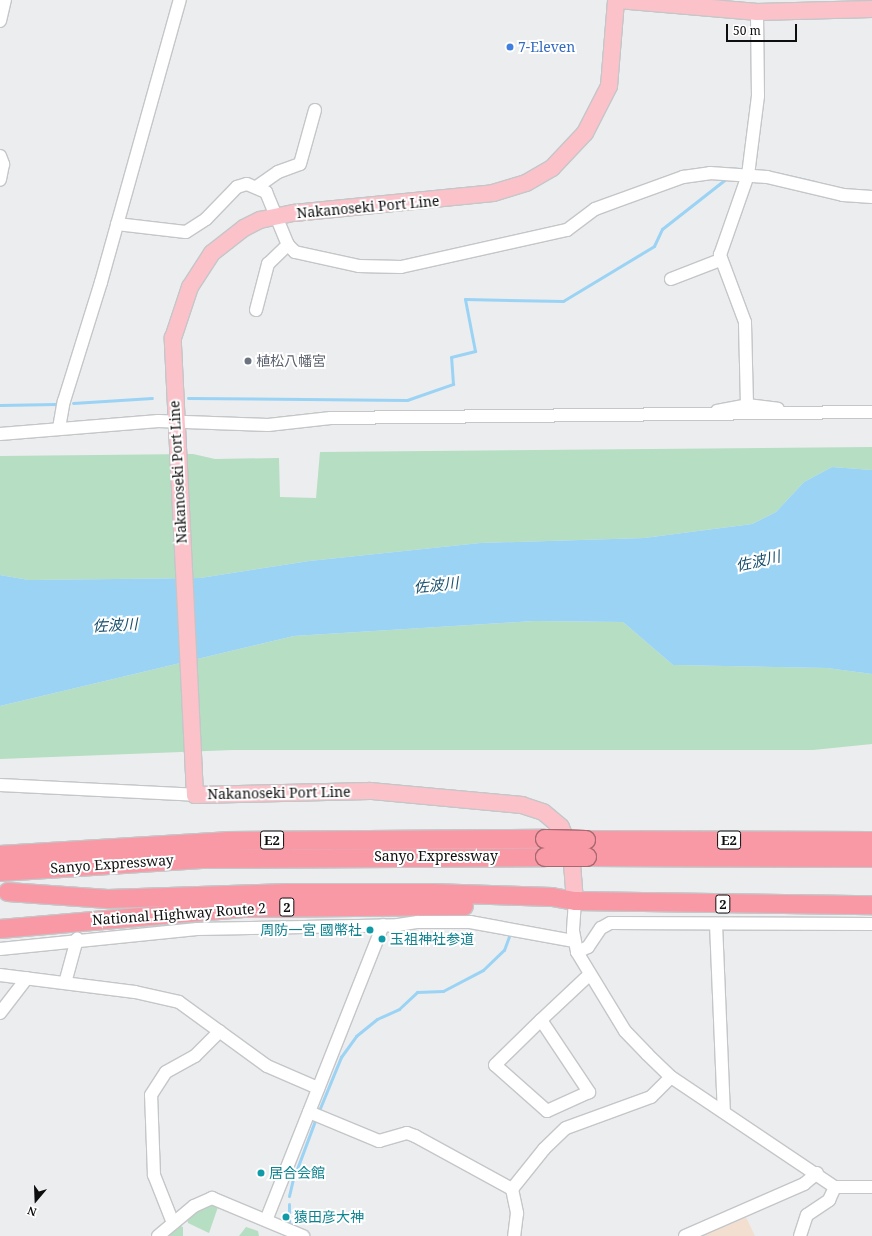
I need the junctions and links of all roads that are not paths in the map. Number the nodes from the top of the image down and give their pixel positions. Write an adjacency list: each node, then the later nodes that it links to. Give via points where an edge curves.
1 (5, 0): 7 (street)
2 (180, 0): 15 (street)
3 (617, 0): 6 (main road); 14 (main road, Nakanoseki Port Line, via 608,86 585,133 552,168 526,183 493,193)
4 (856, 5): 5 (main road); 6 (main road)
5 (872, 10)
6 (758, 12): 10 (street, via 758,96)
7 (0, 21)
8 (315, 110): 12 (street, via 300,164 278,172)
9 (0, 156): 11 (street, via 3,164)
10 (748, 175): 13 (street, via 793,181 843,195); 16 (street, via 710,173 683,177 595,209 567,230 419,264 359,266 307,257); 17 (street)
11 (0, 180)
12 (258, 186): 14 (street, via 266,192); 15 (street, via 237,187 206,219 186,232)
13 (872, 197)
14 (277, 216): 16 (street); 24 (main road, Nakanoseki Port Line, via 244,228 225,241 190,287 173,338)
15 (117, 224): 25 (street, via 64,401)
16 (288, 245): 19 (street, via 268,264)
17 (720, 260): 18 (street); 20 (street, via 745,322)
18 (671, 279)
19 (256, 310)
20 (747, 405): 22 (street); 23 (street)
21 (872, 412): 22 (street)
22 (792, 414): 23 (street)
23 (704, 416): 24 (street, via 338,418 236,427)
24 (175, 421): 25 (street); 28 (main road, Nakanoseki Port Line)
25 (59, 428): 26 (street)
26 (0, 434)
27 (0, 785): 28 (street, via 55,790)
28 (195, 795): 37 (main road, Nakanoseki Port Line, via 370,791 453,796 522,805 543,812 561,828 571,851)
29 (872, 841): 31 (highway, Sanyo Expressway / E2)
30 (545, 848): 31 (highway, Sanyo Expressway / E2, bridge); 32 (highway, Sanyo Expressway / E2, via 227,841); 34 (highway, Sanyo Expressway / E2)
31 (586, 848): 33 (highway, Sanyo Expressway / E2)
32 (0, 855)
33 (872, 858)
34 (76, 865): 35 (highway, Sanyo Expressway / E2); 36 (highway)
35 (0, 872)
36 (4, 885): 37 (highway, National Highway Route 2 / 2, via 108,900 289,893 431,893 552,897)
37 (575, 901): 38 (highway, National Highway Route 2 / 2); 42 (highway, National Highway Route 2 / 2, via 553,906 246,908); 44 (street)
38 (872, 905)
39 (716, 924): 40 (street); 44 (street, via 610,923 601,928 588,947); 56 (street)
40 (872, 924)
41 (383, 925): 43 (street, via 197,929); 44 (street, via 470,922); 54 (street)
42 (0, 929)
43 (77, 939): 45 (street); 49 (street)
44 (575, 946): 46 (street)
45 (0, 949)
46 (589, 975): 51 (street); 53 (street, via 625,1031)
47 (0, 976): 48 (street)
48 (27, 978): 49 (street); 50 (street)
49 (66, 982): 52 (street, via 179,1002)
50 (0, 1013)
51 (541, 1020): 51 (street, via 589,1092 547,1111 495,1065)
52 (220, 1031): 54 (street, via 267,1066); 63 (street, via 195,1056 166,1072 151,1095 154,1175)
53 (671, 1077): 56 (street); 60 (street, via 651,1098 566,1128 544,1149)
54 (318, 1088): 55 (street)
55 (309, 1112): 60 (street, via 379,1141 408,1133); 62 (street)
56 (724, 1112): 57 (street)
57 (817, 1173): 58 (street); 67 (street, via 804,1184)
58 (835, 1187): 59 (street); 61 (street, via 829,1200)
59 (872, 1187)
60 (512, 1189): 66 (street, via 517,1213)
61 (817, 1206): 68 (street, via 807,1215); 69 (street)
62 (267, 1218): 63 (street, via 212,1198); 64 (street)
63 (174, 1223): 65 (street)
64 (298, 1235)
65 (158, 1236)
66 (514, 1236)
67 (685, 1236)
68 (800, 1236)
69 (808, 1236)

